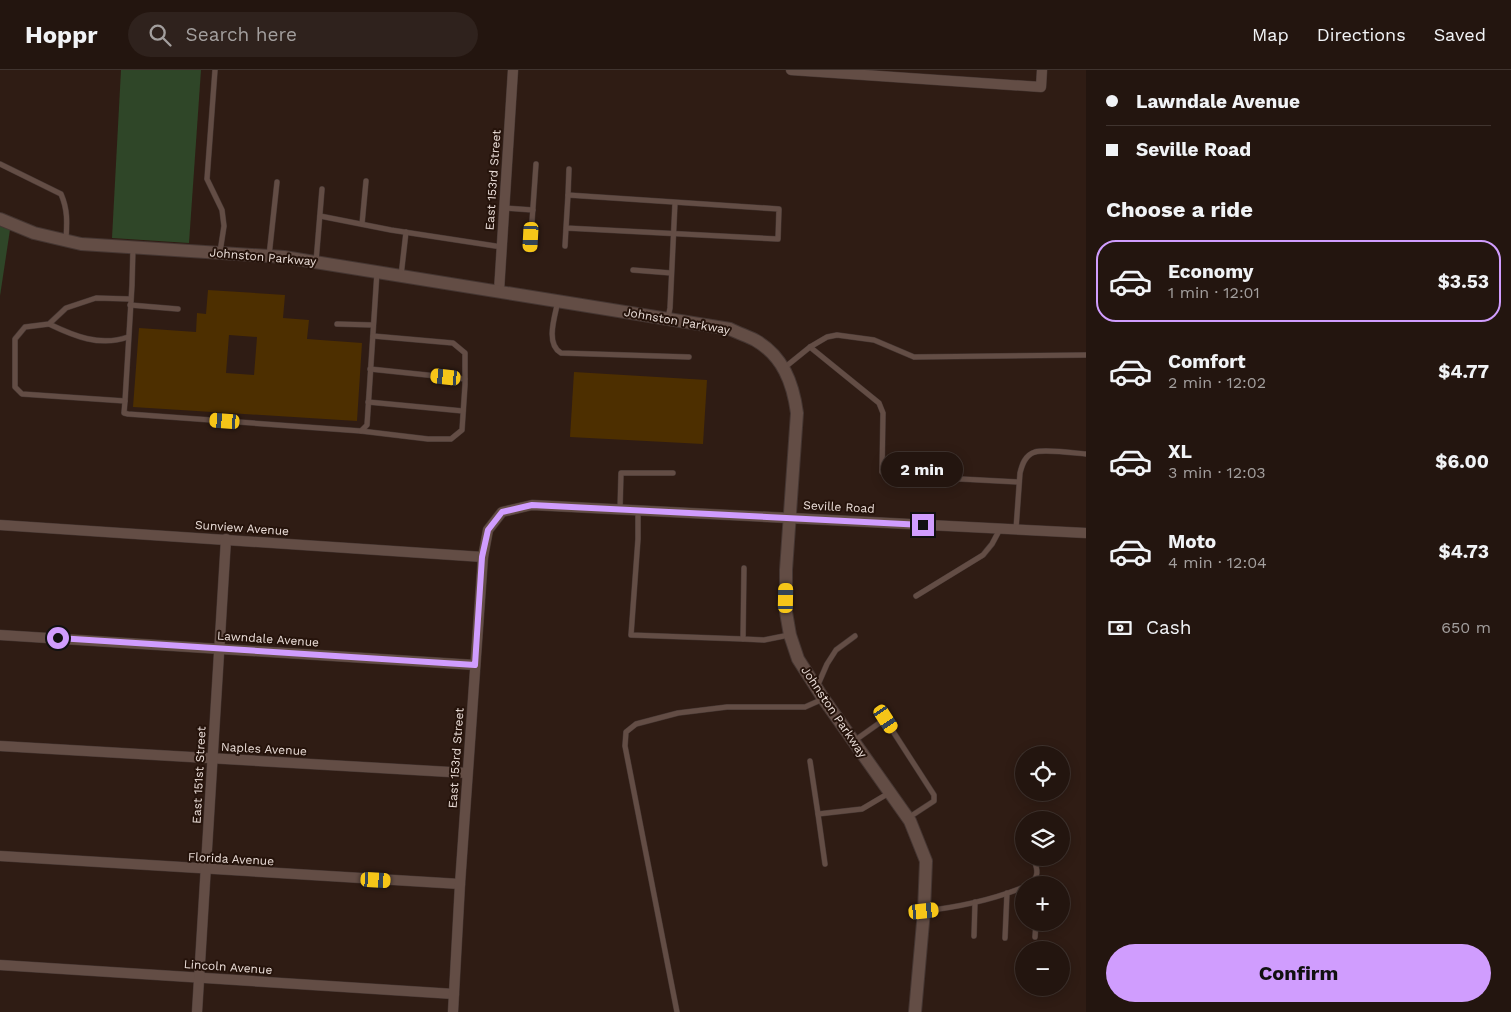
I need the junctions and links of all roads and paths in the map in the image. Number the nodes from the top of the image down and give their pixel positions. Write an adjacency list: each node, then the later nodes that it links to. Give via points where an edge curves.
1 (215, 70): 27 (lane, via 208,179 222,210 224,226)
2 (513, 70): 14 (street, East 153rd Street)
3 (791, 70): 5 (street)
4 (1042, 70): 5 (street, via 1041,87)
5 (907, 74)
6 (0, 164): 22 (lane, via 61,194 68,219)
7 (536, 164): 15 (lane)
8 (569, 169): 12 (lane)
9 (366, 181): 18 (lane)
10 (277, 182): 28 (lane)
11 (322, 189): 16 (lane)
12 (568, 195): 13 (lane); 19 (lane)
13 (675, 203): 21 (lane); 21 (lane, via 779,209 778,238)
14 (504, 208): 15 (lane); 25 (street, East 153rd Street)
15 (533, 210): 26 (lane)
16 (320, 216): 18 (lane); 29 (lane)
17 (0, 219): 22 (street, Johnston Parkway, via 34,233)
18 (362, 224): 20 (lane)
19 (566, 228): 21 (lane); 23 (lane)
20 (406, 232): 25 (lane); 33 (lane)
21 (673, 234): 32 (lane)
22 (66, 240): 24 (street, Johnston Parkway)
23 (565, 246)
24 (133, 247): 27 (street, Johnston Parkway); 36 (lane)
25 (502, 247): 34 (street, East 153rd Street)
26 (530, 250)
27 (219, 253): 28 (street, Johnston Parkway)
28 (269, 256): 29 (street, Johnston Parkway)
29 (316, 262): 31 (street, Johnston Parkway)
30 (633, 270): 32 (lane)
31 (377, 272): 33 (street, Johnston Parkway); 41 (lane)
32 (671, 274): 38 (lane)
33 (401, 276): 34 (street, Johnston Parkway)
34 (499, 291): 35 (street, Johnston Parkway)
35 (558, 301): 38 (street, Johnston Parkway); 46 (lane, via 552,339 556,350 561,353)
36 (130, 302): 37 (lane); 39 (lane, via 96,298 66,308); 43 (lane)
37 (178, 309)
38 (668, 319): 48 (street, Johnston Parkway, via 730,329 755,340 771,352)
39 (49, 324): 43 (lane, via 92,341); 50 (lane, via 25,327 15,339 14,387 22,394)
40 (337, 324): 41 (lane)
41 (373, 325): 42 (lane)
42 (373, 336): 47 (lane); 49 (lane, via 453,343 465,353)
43 (128, 337): 50 (lane)
44 (810, 347): 45 (lane, via 826,337 837,335 874,340 914,357); 48 (lane); 56 (lane, via 879,403 883,413 882,472 885,475)
45 (1086, 355)
46 (689, 358)
47 (370, 369): 49 (lane); 51 (lane)
48 (784, 369): 60 (street, Johnston Parkway, via 794,393 797,414)
49 (465, 379): 52 (lane)
50 (125, 401): 53 (lane, via 124,412 128,414)
51 (368, 402): 52 (lane); 53 (lane, via 367,425)
52 (464, 411): 53 (lane, via 462,430 451,439)
53 (362, 431)
54 (1086, 454): 56 (lane, via 1035,452 1022,465)
55 (673, 473): 57 (lane, via 621,473)
56 (1019, 482): 63 (lane)
57 (620, 510): 58 (street, Seville Road); 59 (street, Seville Road, via 532,505)
58 (638, 510): 60 (street, Seville Road); 72 (lane, via 631,635)
59 (502, 512): 66 (street, East 153rd Street, via 488,530)
60 (790, 517): 62 (street, Seville Road); 70 (street, Johnston Parkway, via 786,604)
61 (0, 525): 65 (street, Sunview Avenue)
62 (1000, 529): 63 (street, Seville Road); 68 (lane, via 983,555)
63 (1016, 530): 64 (street, Seville Road)
64 (1086, 533)
65 (226, 539): 66 (street, Sunview Avenue); 73 (street, East 151st Street)
66 (482, 557): 74 (street, East 153rd Street)
67 (744, 568): 72 (lane)
68 (916, 596)
69 (0, 635): 73 (street, Lawndale Avenue)
70 (790, 635): 72 (lane, via 764,640); 75 (street, Johnston Parkway, via 798,659)
71 (854, 636): 75 (lane, via 836,650 827,664)
72 (743, 639)
73 (220, 648): 74 (street, Lawndale Avenue); 78 (street, East 151st Street)
74 (475, 665): 80 (street, East 153rd Street)
75 (820, 693): 76 (street, Johnston Parkway); 101 (lane, via 805,707 727,707 678,713 636,724 626,732 625,746)
76 (853, 741): 81 (street, Johnston Parkway); 83 (lane, via 886,719 934,795 934,801)
77 (0, 746): 78 (street, Naples Avenue)
78 (212, 758): 80 (street, Naples Avenue); 86 (street, East 151st Street)
79 (810, 761): 82 (lane)
80 (467, 773): 87 (street, East 153rd Street)
81 (889, 792): 82 (lane, via 862,809); 83 (street, Johnston Parkway)
82 (818, 814): 85 (lane)
83 (908, 818): 91 (street, Johnston Parkway, via 926,861)
84 (0, 856): 86 (street, Florida Avenue)
85 (825, 864)
86 (206, 870): 87 (street, Florida Avenue); 97 (street, East 151st Street)
87 (460, 884): 98 (street, East 153rd Street)
88 (1015, 891): 89 (lane)
89 (1007, 894): 90 (lane); 94 (lane)
90 (975, 902): 91 (lane); 93 (lane)
91 (924, 911): 102 (street, Johnston Parkway)
92 (1036, 931): 95 (lane)
93 (974, 936)
94 (1005, 938)
95 (1036, 938)
96 (0, 965): 97 (street, Lincoln Avenue)
97 (199, 977): 98 (street, Lincoln Avenue); 99 (street, East 151st Street)
98 (454, 994): 100 (street, East 153rd Street)
99 (197, 1012)
100 (453, 1012)
101 (677, 1012)
102 (915, 1012)

